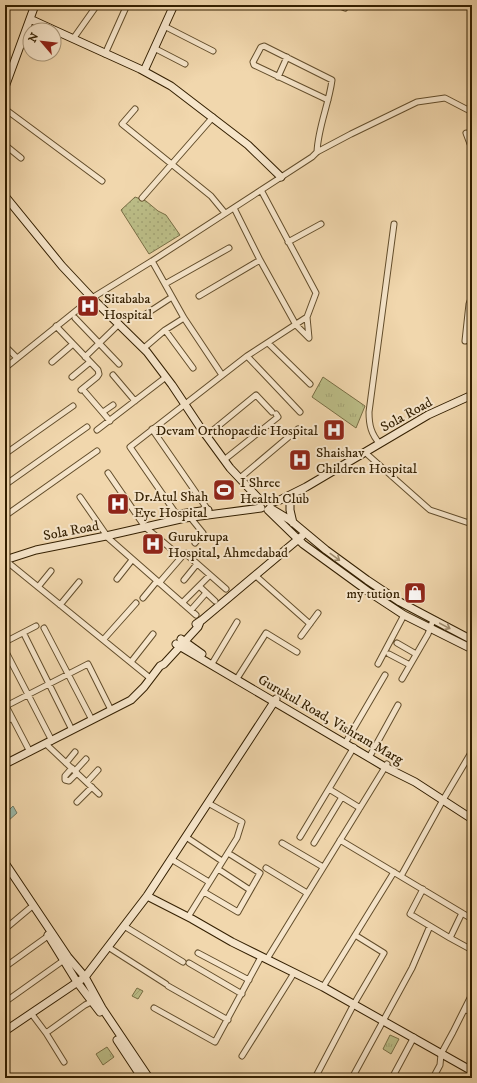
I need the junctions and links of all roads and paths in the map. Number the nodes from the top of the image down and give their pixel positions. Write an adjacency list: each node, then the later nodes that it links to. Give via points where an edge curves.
1 (35, 5): 7 (street)
2 (97, 5): 11 (street)
3 (127, 5): 14 (street)
4 (174, 5): 9 (street)
5 (338, 5): 6 (street)
6 (345, 8)
7 (30, 19): 8 (street); 19 (street)
8 (37, 22)
9 (164, 26): 12 (street); 13 (street)
10 (62, 34): 11 (street)
11 (73, 39): 14 (street)
12 (154, 48): 16 (street); 17 (street)
13 (213, 51)
14 (105, 54): 17 (street)
15 (287, 58): 18 (street); 18 (street, via 262,46 253,62 254,66); 20 (street, via 332,80)
16 (185, 64)
17 (144, 71): 24 (street, via 171,86)
18 (278, 77): 20 (street)
19 (5, 87)
20 (328, 100): 28 (street, via 318,135)
21 (5, 109): 32 (street)
22 (135, 109): 30 (street, via 122,124)
23 (472, 112): 28 (street, via 445,98 417,102)
24 (212, 117): 30 (street); 31 (street, via 248,145)
25 (466, 133): 27 (street)
26 (5, 146): 29 (street)
27 (472, 148)
28 (317, 152): 31 (street)
29 (21, 158)
30 (172, 164): 35 (street); 37 (street, via 211,196)
31 (281, 177): 33 (street)
32 (102, 181)
33 (261, 190): 36 (street); 40 (street)
34 (5, 196): 48 (street, via 62,266)
35 (142, 198)
36 (234, 208): 37 (street); 42 (street)
37 (225, 214): 43 (street)
38 (321, 224): 40 (street)
39 (394, 224): 90 (street, via 369,412 371,430)
40 (288, 242): 50 (street, via 316,293)
41 (229, 248): 44 (street)
42 (260, 260): 45 (street); 54 (street)
43 (152, 261): 44 (street); 48 (street)
44 (165, 284): 47 (street)
45 (199, 296)
46 (472, 296): 57 (street)
47 (172, 297): 49 (street); 52 (street)
48 (92, 298): 53 (street); 55 (street)
49 (146, 314)
50 (307, 317): 54 (street); 54 (street, via 309,338)
51 (75, 318): 59 (street)
52 (184, 318): 56 (street); 72 (street)
53 (119, 324): 59 (street); 62 (street)
54 (296, 325): 58 (street)
55 (56, 326): 60 (street); 65 (street)
56 (165, 330): 62 (street); 70 (street)
57 (465, 341)
58 (268, 342): 63 (street); 75 (street)
59 (99, 343): 64 (street); 68 (street)
60 (73, 344): 64 (street); 66 (street)
61 (5, 346): 65 (street)
62 (144, 348): 74 (street)
63 (247, 356): 72 (street); 83 (street)
64 (85, 357): 67 (street)
65 (17, 358): 69 (street)
66 (52, 362)
67 (90, 362): 73 (street); 82 (street, via 99,374 83,391)
68 (119, 364)
69 (5, 368)
70 (193, 368)
71 (112, 375): 78 (street)
72 (222, 375): 80 (street)
73 (72, 377)
74 (166, 377): 78 (street); 80 (street)
75 (310, 384)
76 (472, 395): 90 (street, Sola Road, via 428,415)
77 (472, 399): 93 (street, Sola Road, via 426,420)
78 (135, 401): 84 (street)
79 (113, 404): 82 (street)
80 (184, 404): 86 (street); 89 (street)
81 (73, 406): 92 (street)
82 (103, 412): 84 (street)
83 (300, 412)
84 (110, 421): 87 (street)
85 (87, 427): 97 (street)
86 (152, 429): 101 (street); 102 (street, via 130,447)
87 (97, 430)
88 (298, 430): 96 (street)
89 (206, 436): 94 (street); 94 (street, via 256,395 278,417)
90 (380, 444): 100 (street, Sola Road, via 306,487)
91 (97, 451): 103 (street)
92 (5, 454)
93 (368, 455): 99 (street, Sola Road); 106 (street, via 430,510)
94 (224, 460): 96 (street)
95 (108, 473): 107 (street)
96 (240, 478): 100 (street)
97 (5, 485)
98 (80, 497): 109 (street)
99 (290, 499): 100 (street, Sola Road); 105 (street)
100 (266, 506): 101 (street, Sola Road, via 242,505); 104 (street, Sola Road); 105 (street); 110 (street)
101 (208, 510): 102 (street, Sola Road)
102 (177, 515): 107 (street, Sola Road)
103 (5, 516)
104 (190, 517): 107 (street, Sola Road); 111 (street, via 203,533)
105 (293, 523): 108 (street)
106 (472, 524)
107 (144, 525): 109 (street, Sola Road); 113 (street)
108 (304, 533): 110 (street); 137 (street, one-way to 137, via 367,580)
109 (105, 534): 112 (street, Sola Road, via 32,547); 114 (street, Sola Road); 115 (street)
110 (299, 540): 119 (street); 136 (street, via 329,564)
111 (195, 544)
112 (5, 555)
113 (181, 557): 116 (street, via 185,553); 123 (street)
114 (5, 560): 125 (street)
115 (132, 560): 120 (street); 123 (street)
116 (197, 564): 118 (street); 121 (street)
117 (51, 571): 125 (street)
118 (210, 575): 124 (street); 126 (street)
119 (256, 576): 139 (street); 150 (street, via 195,624)
120 (117, 579)
121 (184, 580)
122 (79, 582): 132 (street)
123 (158, 582): 128 (street); 131 (street)
124 (199, 586): 127 (street); 131 (street)
125 (38, 587): 132 (street)
126 (226, 589)
127 (206, 592): 129 (street); 133 (street)
128 (144, 598)
129 (215, 601)
130 (136, 603): 147 (street)
131 (182, 603): 133 (street)
132 (60, 605): 147 (street)
133 (191, 610): 135 (street)
134 (318, 613): 139 (street)
135 (196, 615)
136 (404, 615): 142 (street); 159 (street)
137 (433, 620): 142 (street); 148 (street, one-way to 148)
138 (237, 622): 158 (street)
139 (310, 624): 146 (street)
140 (36, 626): 149 (street)
141 (44, 628): 161 (street)
142 (430, 628): 152 (street); 156 (street)
143 (5, 634): 149 (street)
144 (153, 634): 157 (street)
145 (25, 636): 166 (street)
146 (301, 636)
147 (104, 640): 157 (street)
148 (472, 640)
149 (7, 641)
150 (180, 642): 158 (street, Gurukul Road, Vishram Marg); 164 (street); 168 (street, Gurukul Road, Vishram Marg)
151 (397, 643): 156 (street)
152 (472, 649)
153 (5, 650): 167 (street)
154 (297, 652): 163 (street, via 266,633)
155 (390, 654): 160 (street)
156 (416, 654): 160 (street)
157 (131, 662): 164 (street)
158 (213, 662): 163 (street, Gurukul Road, Vishram Marg)
159 (378, 664)
160 (410, 666): 165 (street)
161 (67, 674): 166 (street); 171 (street, via 88,664); 173 (street)
162 (386, 675): 176 (street)
163 (238, 677): 168 (street, Gurukul Road, Vishram Marg)
164 (150, 678): 171 (street, via 131,700)
165 (402, 679)
166 (48, 684): 167 (street); 175 (street)
167 (27, 695): 169 (street); 177 (street)
168 (275, 701): 176 (street, Gurukul Road, Vishram Marg); 178 (street, Gurukul Road, Vishram Marg); 196 (street)
169 (6, 704): 172 (street)
170 (398, 705): 182 (street)
171 (111, 710): 173 (street)
172 (12, 718): 174 (street); 180 (street)
173 (92, 720): 175 (street)
174 (5, 722)
175 (72, 730): 177 (street)
176 (347, 740): 182 (street, Gurukul Road, Vishram Marg)
177 (49, 742): 180 (street); 184 (street)
178 (354, 747): 186 (street, Gurukul Road, Vishram Marg); 191 (street)
179 (472, 751): 194 (street)
180 (30, 752): 185 (street)
181 (75, 752): 184 (street)
182 (371, 754): 186 (street, Gurukul Road, Vishram Marg)
183 (86, 759): 188 (street)
184 (66, 763): 188 (street)
185 (5, 764)
186 (386, 765): 194 (street, Gurukul Road, Vishram Marg); 197 (street)
187 (98, 770): 189 (street)
188 (75, 771): 189 (street)
189 (87, 782): 190 (street)
190 (92, 787): 192 (street); 195 (street)
191 (329, 789): 193 (street); 201 (street)
192 (99, 794)
193 (342, 797): 197 (street); 204 (street)
194 (444, 799): 198 (street, Gurukul Road, Vishram Marg); 199 (street, Gurukul Road, Vishram Marg); 214 (street)
195 (77, 802)
196 (208, 803): 200 (street); 205 (street, via 242,822 237,838)
197 (360, 808): 202 (street)
198 (472, 816)
199 (472, 819)
200 (186, 836): 206 (street); 207 (street)
201 (300, 837)
202 (340, 840): 209 (street); 213 (street)
203 (282, 843): 209 (street)
204 (314, 843)
205 (228, 853): 207 (street); 217 (street, via 260,873)
206 (171, 859): 215 (street); 220 (street)
207 (222, 861): 211 (street)
208 (5, 863): 238 (street, via 68,957)
209 (323, 867): 219 (street)
210 (266, 868): 219 (street)
211 (218, 869): 215 (street); 217 (street)
212 (5, 870): 221 (street)
213 (394, 872): 214 (street); 229 (street)
214 (401, 876): 216 (street)
215 (210, 882): 218 (street)
216 (423, 889): 222 (street); 226 (street, via 410,914)
217 (250, 890): 218 (street, via 238,912)
218 (204, 892): 223 (street)
219 (308, 893): 234 (street)
220 (147, 896): 223 (street); 225 (street)
221 (30, 908): 227 (street); 228 (street)
222 (462, 913): 224 (street); 230 (street)
223 (188, 917): 234 (street)
224 (471, 917)
225 (124, 926): 231 (street); 242 (street)
226 (430, 926): 230 (street); 252 (street, via 412,968)
227 (5, 929)
228 (48, 936): 235 (street); 236 (street)
229 (355, 936): 241 (street); 246 (street, via 384,952)
230 (450, 938): 232 (street)
231 (108, 947): 238 (street); 251 (street)
232 (472, 950)
233 (198, 953): 239 (street)
234 (264, 958): 237 (street); 239 (street)
235 (64, 960): 240 (street); 244 (street)
236 (5, 967)
237 (294, 972): 241 (street); 257 (street)
238 (85, 977): 240 (street); 262 (street, via 102,1008)
239 (249, 980): 242 (street)
240 (77, 982): 245 (street); 249 (street)
241 (323, 987): 246 (street)
242 (242, 994): 251 (street)
243 (472, 994): 248 (street)
244 (5, 1002)
245 (92, 1002): 254 (street, via 85,1004); 261 (street)
246 (354, 1004): 252 (street); 263 (street)
247 (154, 1008): 251 (street, via 215,1042)
248 (465, 1009): 250 (street); 256 (street)
249 (31, 1013): 253 (street); 254 (street)
250 (472, 1013)
251 (228, 1020)
252 (383, 1020): 255 (street); 264 (street)
253 (5, 1031)
254 (46, 1032): 258 (street)
255 (414, 1037): 256 (street); 265 (street)
256 (441, 1054): 259 (street); 266 (street, via 440,1065)
257 (242, 1056)
258 (64, 1062)
259 (472, 1071)
260 (472, 1075): 267 (street)
261 (142, 1078)
262 (149, 1078)
263 (315, 1078)
264 (352, 1078)
265 (392, 1078)
266 (433, 1078)
267 (470, 1078)

